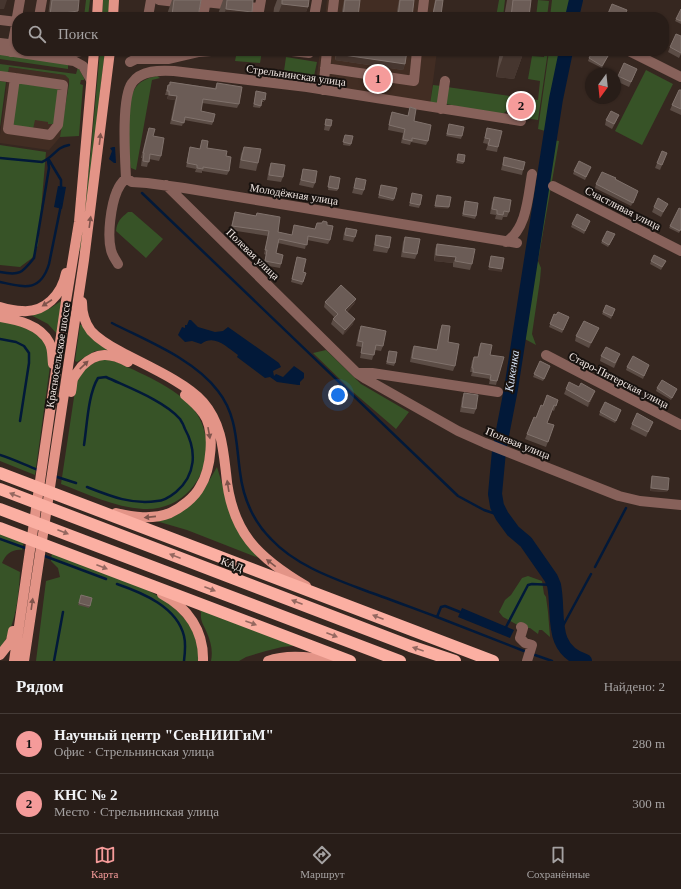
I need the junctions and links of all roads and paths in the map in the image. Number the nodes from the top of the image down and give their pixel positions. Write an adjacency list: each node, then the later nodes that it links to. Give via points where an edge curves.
1 (20, 0): 13 (street)
2 (42, 0): 14 (street)
3 (98, 0): 15 (main road)
4 (114, 0): 16 (main road)
5 (151, 0): 17 (street)
6 (159, 0): 11 (street)
7 (312, 0): 8 (street)
8 (317, 0): 18 (street)
9 (334, 0): 19 (street)
10 (424, 0): 20 (street)
11 (205, 3): 12 (street)
12 (259, 8)
13 (18, 12)
14 (41, 12)
15 (97, 12)
16 (113, 12)
17 (149, 12)
18 (315, 12)
19 (333, 12)
20 (423, 12)
21 (0, 20): 22 (street)
22 (12, 20)
23 (0, 43): 24 (street)
24 (12, 46)
25 (12, 47): 26 (street)
26 (0, 50)
27 (53, 56): 39 (street, via 83,66)
28 (93, 56): 39 (main road, Красносельское шоссе)
29 (109, 56): 52 (main road, Красносельское шоссе, one-way to 29)
30 (182, 56): 34 (street, via 169,59)
31 (326, 56): 35 (street)
32 (416, 56): 35 (street, via 414,81)
33 (640, 56): 37 (street)
34 (135, 57)
35 (325, 68): 41 (street)
36 (0, 76): 38 (street)
37 (681, 77)
38 (15, 78): 38 (street, via 8,129 50,135 58,125 63,86)
39 (91, 80): 48 (main road, Красносельское шоссе)
40 (445, 81): 42 (street)
41 (323, 90): 42 (street, Стрельнинская улица); 45 (street, Стрельнинская улица, via 174,71 157,70 143,74 130,87 124,133)
42 (441, 109): 43 (street, Стрельнинская улица)
43 (522, 121)
44 (532, 174): 49 (street, via 522,221 517,231)
45 (126, 178): 46 (street, Молодёжная улица, via 132,182); 53 (street, via 120,184 114,198 110,222 111,250)
46 (166, 185): 49 (street, Молодёжная улица, via 183,184); 57 (street, Полевая улица)
47 (553, 186): 51 (street, Счастливая улица)
48 (80, 202): 54 (main road, one-way to 54, via 65,279 53,300 44,306 23,311); 60 (main road, Красносельское шоссе, via 80,222)
49 (506, 242): 50 (street, Молодёжная улица)
50 (517, 243)
51 (681, 251)
52 (84, 260): 61 (main road, Красносельское шоссе); 70 (main road, one-way to 52, via 266,559 250,543 231,506 219,428 203,402 173,380 112,347 90,330 85,322 82,304)
53 (118, 264)
54 (0, 307)
55 (0, 317): 60 (main road, via 35,327 49,342 53,366)
56 (546, 355): 59 (street, Старо-Питерская улица)
57 (357, 373): 58 (street, via 372,373); 65 (street, Полевая улица, via 458,431 493,446 624,497)
58 (498, 392)
59 (681, 425)
60 (48, 426): 69 (main road, Красносельское шоссе)
61 (57, 440): 64 (main road, one-way to 64, via 73,379 86,362 105,355 120,358 180,391 204,414 209,429 210,456 200,488 186,503 170,513 138,518); 71 (main road, Красносельское шоссе, one-way to 61)
62 (0, 473): 64 (highway)
63 (0, 489): 82 (highway, КАД, one-way to 63)
64 (75, 502): 70 (highway)
65 (681, 505)
66 (0, 509): 81 (highway, one-way to 81)
67 (0, 528): 68 (highway, one-way to 68)
68 (122, 575): 77 (main road, via 172,599 190,618 199,631); 80 (highway, one-way to 80)
69 (23, 594): 73 (main road, via 11,641); 74 (main road, Красносельское шоссе)
70 (328, 598): 83 (highway, one-way to 70)
71 (29, 626): 75 (main road, Красносельское шоссе); 76 (main road)
72 (521, 626): 84 (street, via 523,628 520,638 532,645)
73 (0, 655)
74 (14, 661)
75 (24, 661)
76 (29, 661)
77 (203, 661)
78 (268, 661): 79 (main road, via 291,657)
79 (331, 661)
80 (350, 661)
81 (400, 661)
82 (455, 661)
83 (493, 661)
84 (527, 661)

